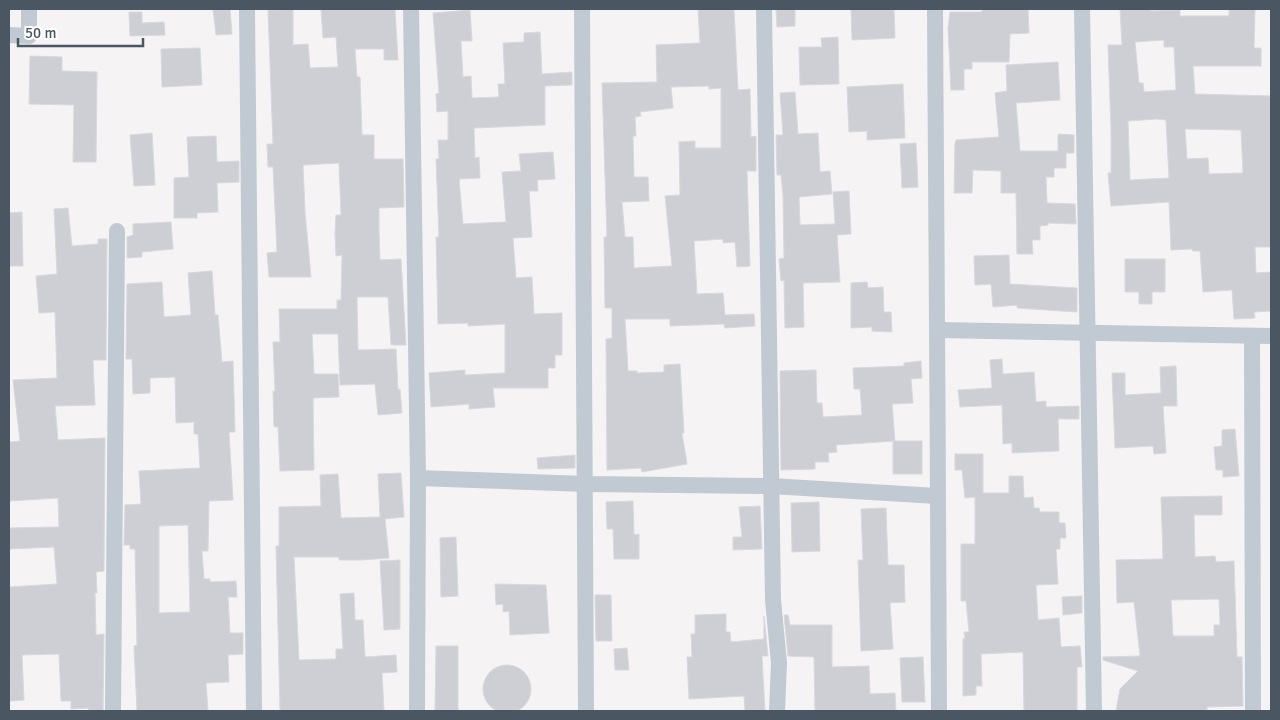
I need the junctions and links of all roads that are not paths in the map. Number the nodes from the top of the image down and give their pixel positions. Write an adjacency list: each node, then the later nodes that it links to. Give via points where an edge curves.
1 (29, 9): 8 (street, via 29,36)
2 (247, 9): 19 (street)
3 (411, 9): 14 (street)
4 (582, 9): 15 (street)
5 (764, 9): 16 (street)
6 (935, 9): 10 (street)
7 (1082, 9): 11 (street)
8 (9, 35)
9 (117, 231): 18 (street)
10 (939, 330): 11 (street); 17 (street)
11 (1087, 333): 12 (street); 24 (street)
12 (1252, 336): 13 (street); 25 (street)
13 (1271, 336)
14 (418, 478): 15 (street); 20 (street)
15 (586, 484): 16 (street); 21 (street)
16 (771, 486): 17 (street); 22 (street, via 773,600 780,663)
17 (937, 496): 23 (street)
18 (113, 711)
19 (254, 711)
20 (417, 711)
21 (586, 711)
22 (777, 711)
23 (939, 711)
24 (1094, 711)
25 (1253, 711)

